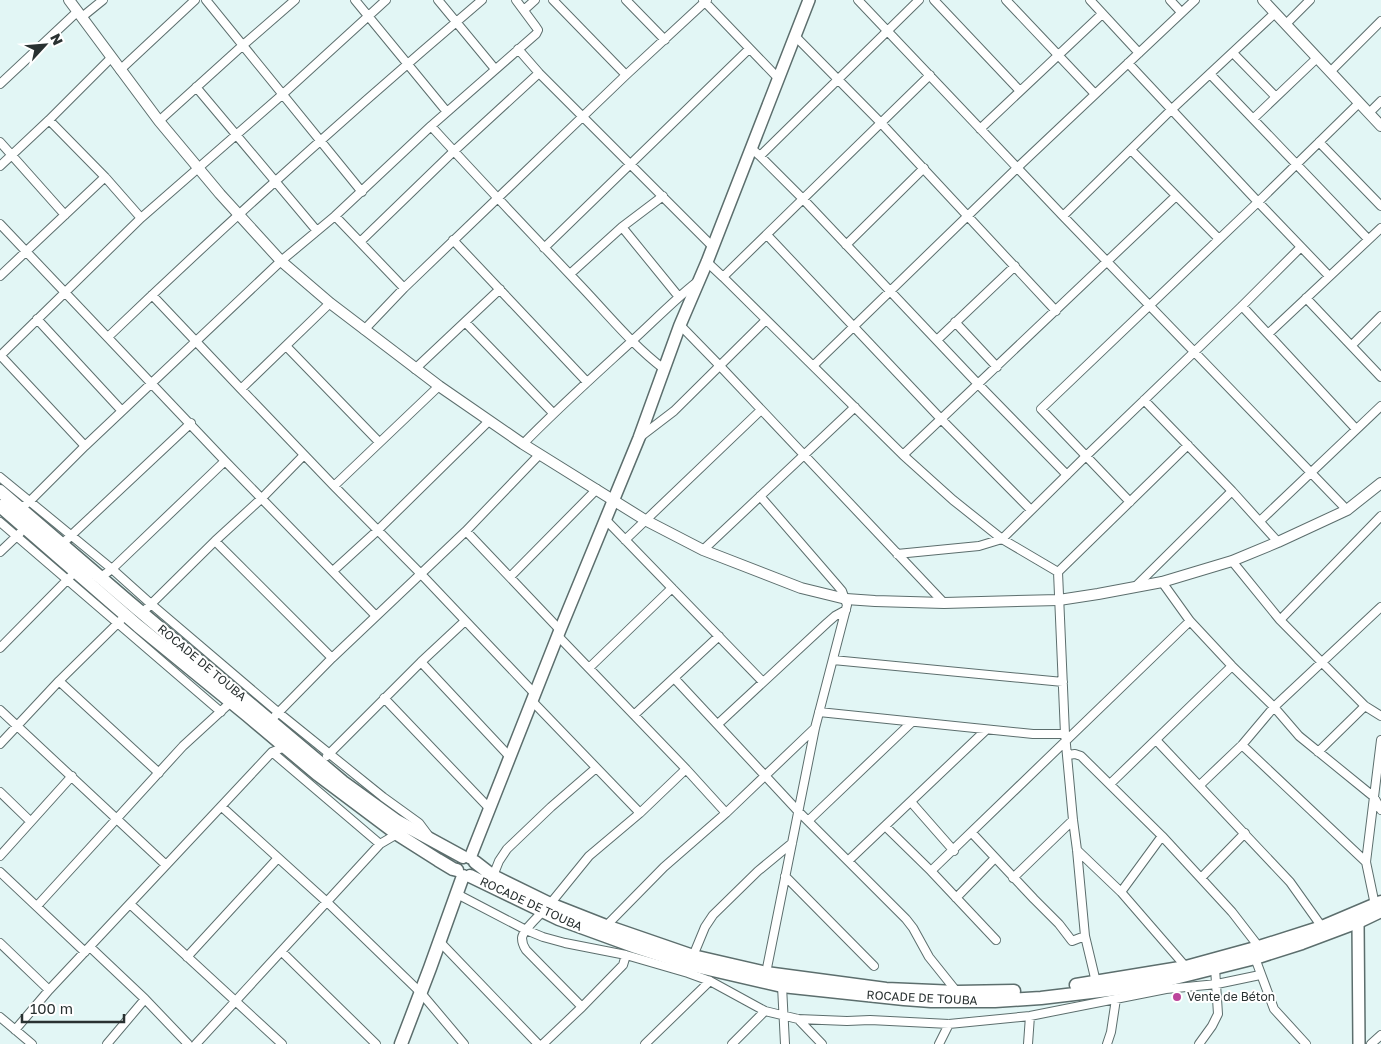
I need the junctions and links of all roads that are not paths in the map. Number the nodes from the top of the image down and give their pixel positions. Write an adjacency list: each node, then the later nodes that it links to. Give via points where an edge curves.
1 (69, 0): 28 (street)
2 (103, 0): 28 (street)
3 (195, 0): 48 (street)
4 (206, 0): 37 (street)
5 (296, 0): 37 (street)
6 (354, 0): 30 (street)
7 (386, 0): 30 (street)
8 (438, 0): 32 (street)
9 (482, 0): 32 (street)
10 (516, 0): 25 (street)
11 (535, 0): 25 (street)
12 (553, 0): 52 (street)
13 (626, 0): 36 (street)
14 (808, 0): 35 (main road)
15 (858, 0): 34 (street)
16 (919, 0): 34 (street)
17 (934, 0): 58 (street)
18 (1006, 0): 42 (street)
19 (1090, 0): 29 (street)
20 (1170, 0): 26 (street)
21 (1195, 0): 26 (street)
22 (1263, 0): 27 (street)
23 (1310, 0): 33 (street)
24 (705, 1): 36 (street); 39 (street)
25 (524, 10): 38 (street, via 538,30)
26 (1181, 12): 40 (street)
27 (1275, 13): 33 (street); 41 (street)
28 (80, 14): 43 (street); 56 (street)
29 (1102, 14): 40 (street); 42 (street)
30 (368, 16): 46 (street); 59 (street)
31 (1381, 21): 49 (street)
32 (456, 22): 46 (street); 47 (street)
33 (1286, 24): 44 (street)
34 (887, 30): 53 (street); 55 (street)
35 (795, 36): 54 (main road); 55 (street)
36 (665, 40): 52 (street)
37 (242, 46): 57 (street); 59 (street)
38 (518, 49): 47 (street); 50 (street)
39 (750, 49): 54 (street); 83 (street)
40 (1139, 52): 45 (street)
41 (1233, 53): 51 (street); 61 (street)
42 (1058, 55): 58 (street); 60 (street)
43 (111, 58): 48 (street); 69 (street)
44 (1317, 58): 49 (street); 61 (street)
45 (1128, 63): 60 (street); 64 (street)
46 (406, 64): 65 (street); 76 (street)
47 (495, 69): 65 (street)
48 (120, 70): 70 (street)
49 (1330, 72): 63 (street)
50 (539, 73): 67 (street); 80 (street)
51 (1210, 74): 64 (street); 68 (street)
52 (626, 75): 67 (street)
53 (930, 75): 71 (street); 74 (street)
54 (778, 78): 81 (main road)
55 (838, 79): 71 (street); 81 (street)
56 (0, 84)
57 (196, 87): 70 (street); 75 (street)
58 (1020, 91): 74 (street)
59 (283, 94): 75 (street); 76 (street)
60 (1095, 94): 88 (street)
61 (1276, 97): 68 (street)
62 (1381, 101): 66 (street)
63 (1359, 103): 66 (street); 78 (street)
64 (1171, 110): 79 (street); 96 (street)
65 (447, 112): 72 (street)
66 (1369, 113): 73 (street)
67 (583, 117): 83 (street); 94 (street)
68 (1253, 119): 84 (street)
69 (49, 120): 82 (street); 89 (street)
70 (159, 121): 86 (street)
71 (881, 123): 87 (street); 95 (street)
72 (431, 126): 80 (street); 91 (street)
73 (1381, 126)
74 (980, 129): 88 (street)
75 (236, 134): 86 (street); 90 (street)
76 (320, 141): 90 (street); 91 (street)
77 (0, 142): 82 (street)
78 (1319, 142): 84 (street); 97 (street)
79 (1131, 150): 93 (street); 102 (street)
80 (454, 151): 94 (street); 112 (street)
81 (756, 152): 95 (street); 114 (main road)
82 (12, 155): 85 (street); 98 (street)
83 (630, 163): 92 (street); 116 (street)
84 (1296, 164): 96 (street); 110 (street)
85 (0, 166)
86 (198, 168): 99 (street); 103 (street)
87 (924, 168): 101 (street); 113 (street)
88 (1017, 168): 101 (street); 102 (street)
89 (105, 177): 98 (street); 103 (street)
90 (275, 182): 99 (street); 107 (street)
91 (362, 192): 100 (street)
92 (663, 196): 105 (street); 114 (street)
93 (1176, 196): 109 (street); 120 (street)
94 (498, 198): 111 (street); 116 (street)
95 (802, 199): 108 (street); 113 (street)
96 (1258, 202): 109 (street); 115 (street)
97 (1381, 206)
98 (65, 215): 117 (street)
99 (238, 215): 118 (street); 131 (street)
100 (335, 216): 107 (street); 112 (street)
101 (968, 216): 121 (street); 129 (street)
102 (1062, 216): 120 (street)
103 (141, 218): 130 (street)
104 (0, 224): 117 (street)
105 (622, 226): 122 (street); 132 (street)
106 (1381, 228): 110 (street)
107 (317, 231): 118 (street)
108 (767, 235): 125 (street); 144 (street)
109 (1219, 239): 135 (street)
110 (1368, 239): 124 (street)
111 (453, 240): 127 (street); 128 (street)
112 (360, 242): 127 (street)
113 (846, 245): 129 (street)
114 (712, 246): 119 (main road)
115 (1301, 247): 124 (street); 136 (street)
116 (544, 248): 122 (street)
117 (27, 252): 123 (street); 130 (street)
118 (281, 261): 134 (street); 149 (street)
119 (707, 262): 125 (street); 126 (main road)
120 (1107, 262): 135 (street); 137 (street)
121 (1015, 266): 137 (street); 142 (street)
122 (570, 274): 150 (street)
123 (0, 276)
124 (1329, 276): 133 (street)
125 (723, 277): 140 (street)
126 (699, 280): 132 (street); 143 (main road)
127 (404, 288): 145 (street)
128 (500, 289): 141 (street); 161 (street)
129 (891, 291): 144 (street); 148 (street)
130 (64, 292): 139 (street); 147 (street)
131 (152, 295): 147 (street); 149 (street)
132 (679, 297): 150 (street)
133 (1306, 298): 146 (street); 151 (street)
134 (330, 303): 145 (street); 152 (street)
135 (1150, 306): 153 (street); 185 (street, via 1041,409)
136 (1242, 306): 146 (street); 153 (street)
137 (1056, 311): 157 (street)
138 (1381, 316): 151 (street)
139 (37, 319): 154 (street); 170 (street)
140 (766, 320): 155 (street); 156 (street)
141 (466, 322): 158 (street); 171 (street)
142 (955, 322): 148 (street); 157 (street)
143 (680, 325): 155 (street); 159 (main road)
144 (854, 326): 156 (street); 172 (street)
145 (364, 330): 158 (street)
146 (1268, 334): 175 (street)
147 (108, 337): 162 (street)
148 (937, 340): 163 (street)
149 (196, 341): 162 (street); 165 (street)
150 (633, 341): 159 (street); 161 (street)
151 (1352, 345): 160 (street)
152 (286, 346): 165 (street); 177 (street)
153 (1194, 351): 166 (street); 187 (street)
154 (0, 355): 179 (street)
155 (720, 366): 169 (street); 176 (street, via 674,411)
156 (813, 366): 168 (street)
157 (997, 366): 163 (street)
158 (415, 368): 164 (street)
159 (664, 369): 176 (main road)
160 (1381, 377)
161 (587, 382): 171 (street)
162 (152, 383): 170 (street); 174 (street)
163 (978, 384): 172 (street); 188 (street)
164 (439, 386): 173 (street); 177 (street)
165 (241, 389): 181 (street)
166 (1144, 400): 180 (street); 185 (street)
167 (1381, 406): 175 (street)
168 (855, 407): 183 (street); 184 (street)
169 (761, 410): 183 (street); 205 (street)
170 (122, 411): 179 (street)
171 (553, 413): 178 (street)
172 (941, 419): 184 (street); 201 (street)
173 (489, 421): 178 (street); 208 (street)
174 (191, 424): 186 (street); 212 (street)
175 (1356, 429): 187 (street)
176 (639, 438): 197 (main road)
177 (379, 442): 190 (street)
178 (523, 444): 182 (street)
179 (85, 446): 199 (street)
180 (1188, 446): 194 (street); 198 (street)
181 (304, 455): 190 (street); 196 (street)
182 (539, 455): 192 (street); 209 (street)
183 (804, 455): 195 (street); 218 (street)
184 (903, 455): 211 (street)
185 (1085, 457): 188 (street); 198 (street)
186 (225, 461): 196 (street); 220 (street)
187 (1310, 472): 202 (street); 206 (street)
188 (1067, 475): 201 (street)
189 (0, 477): 199 (street)
190 (334, 486): 208 (street)
191 (1379, 488): 202 (street)
192 (597, 489): 197 (street); 226 (street)
193 (0, 491): 199 (main road, ROCADE DE TOUBA)
194 (1232, 491): 206 (street); 228 (street)
195 (760, 496): 216 (street); 230 (street, via 834,580)
196 (262, 498): 213 (street); 221 (street)
197 (614, 500): 204 (main road); 205 (street)
198 (1130, 502): 222 (street)
199 (24, 505): 212 (main road, ROCADE DE TOUBA)
200 (0, 506): 210 (main road, ROCADE DE TOUBA)
201 (1031, 510): 211 (street)
202 (1347, 510): 215 (street)
203 (1381, 516): 238 (street)
204 (606, 520): 214 (street); 241 (main road)
205 (645, 520): 214 (street); 216 (street)
206 (1260, 521): 215 (street)
207 (0, 522): 210 (street)
208 (378, 530): 221 (street); 223 (street)
209 (466, 531): 223 (street); 226 (street)
210 (21, 532): 217 (street); 224 (main road, ROCADE DE TOUBA)
211 (1002, 539): 218 (street, via 979,546); 222 (street)
212 (67, 540): 220 (street); 225 (main road, ROCADE DE TOUBA)
213 (215, 540): 234 (street); 244 (street)
214 (625, 540): 229 (street)
215 (1278, 542): 219 (street)
216 (703, 550): 230 (street, via 801,588)
217 (0, 552)
218 (897, 554): 232 (street)
219 (1232, 561): 227 (street); 238 (street)
220 (112, 569): 225 (street); 234 (street)
221 (333, 571): 236 (street)
222 (1058, 572): 231 (street)
223 (421, 574): 236 (street); 239 (street)
224 (71, 576): 237 (main road, ROCADE DE TOUBA); 243 (street)
225 (101, 577): 234 (main road, ROCADE DE TOUBA)
226 (510, 577): 241 (street)
227 (1162, 582): 228 (street); 240 (street)
228 (1135, 587): 231 (street)
229 (672, 588): 242 (street); 249 (street)
230 (846, 599): 232 (street); 235 (street)
231 (1059, 600): 232 (street); 253 (street)
232 (944, 603)
233 (1381, 607): 247 (street)
234 (146, 608): 264 (main road, ROCADE DE TOUBA, via 233,688)
235 (846, 610): 245 (street); 252 (street, via 835,616)
236 (376, 616): 244 (street)
237 (122, 619): 251 (street); 256 (main road, ROCADE DE TOUBA); 260 (street)
238 (1280, 620): 247 (street)
239 (465, 621): 246 (street); 254 (street)
240 (1190, 621): 248 (street); 270 (street)
241 (559, 633): 249 (street); 254 (main road)
242 (719, 636): 250 (street); 252 (street)
243 (0, 648)
244 (332, 658): 264 (street)
245 (833, 660): 253 (street); 261 (street)
246 (421, 662): 255 (street); 279 (street)
247 (1322, 663): 257 (street); 258 (street)
248 (1232, 666): 258 (street); 271 (street)
249 (589, 668): 262 (street)
250 (674, 678): 262 (street); 266 (street)
251 (59, 681): 267 (street); 283 (street)
252 (762, 681): 266 (street)
253 (1063, 682): 270 (street)
254 (534, 697): 279 (main road); 281 (street)
255 (384, 698): 280 (street); 292 (street)
256 (231, 702): 260 (street); 275 (main road, ROCADE DE TOUBA)
257 (1365, 706): 263 (street); 277 (street)
258 (1274, 707): 274 (street); 277 (street)
259 (0, 710): 267 (street)
260 (221, 712): 283 (street)
261 (819, 712): 265 (street); 268 (street)
262 (634, 715): 282 (street)
263 (1381, 716)
264 (274, 717): 280 (main road, ROCADE DE TOUBA)
265 (912, 722): 269 (street); 300 (street)
266 (718, 724): 284 (street)
267 (17, 726): 273 (street); 285 (street)
268 (815, 728): 284 (street); 293 (street)
269 (986, 730): 270 (street); 290 (street)
270 (1066, 737): 278 (street); 302 (street)
271 (1156, 740): 286 (street); 287 (street)
272 (1381, 740): 289 (street)
273 (0, 744)
274 (1242, 745): 287 (street); 315 (street)
275 (285, 747): 276 (street); 304 (main road, ROCADE DE TOUBA)
276 (272, 752): 291 (street); 307 (street)
277 (1318, 752): 289 (street)
278 (1068, 755): 286 (street, via 1081,756); 298 (street)
279 (510, 756): 292 (main road)
280 (325, 758): 313 (main road, ROCADE DE TOUBA, via 343,782 397,821)
281 (596, 768): 295 (street); 320 (street, via 507,849)
282 (686, 769): 295 (street); 296 (street)
283 (159, 773): 297 (street)
284 (765, 775): 293 (street); 296 (street)
285 (72, 776): 297 (street); 299 (street)
286 (1110, 784): 305 (street)
287 (1200, 785): 303 (street)
288 (0, 792): 299 (street)
289 (1374, 797): 294 (street); 315 (street)
290 (911, 802): 301 (street); 309 (street)
291 (222, 807): 311 (street); 316 (street)
292 (490, 809): 313 (main road)
293 (798, 810): 300 (street); 306 (street)
294 (1381, 810)
295 (640, 812): 331 (street, via 589,856)
296 (726, 813): 333 (street, via 664,867)
297 (118, 819): 316 (street); 329 (street)
298 (1073, 820): 308 (street); 322 (street)
299 (30, 821): 310 (street)
300 (808, 821): 314 (street)
301 (885, 826): 314 (street); 317 (street)
302 (972, 833): 309 (street); 312 (street)
303 (1245, 833): 323 (street); 334 (street, via 1290,882)
304 (397, 834): 307 (street); 319 (main road, ROCADE DE TOUBA)
305 (1162, 836): 323 (street); 324 (street)
306 (792, 843): 321 (street); 345 (street, via 713,915)
307 (380, 844): 327 (street)
308 (1077, 850): 324 (street); 336 (street)
309 (954, 851): 317 (street)
310 (0, 856)
311 (278, 858): 327 (street); 344 (street)
312 (995, 858): 322 (street); 326 (street)
313 (470, 859): 319 (main road, via 458,862); 319 (main road, via 476,868 473,874); 320 (main road, ROCADE DE TOUBA)
314 (848, 861): 356 (street, via 913,928 929,957)
315 (1366, 862): 330 (street)
316 (166, 865): 328 (street)
317 (931, 871): 326 (street)
318 (0, 872): 329 (street)
319 (464, 874): 325 (main road); 331 (main road, ROCADE DE TOUBA)
320 (493, 876): 331 (main road, ROCADE DE TOUBA)
321 (785, 876): 346 (street); 349 (street)
322 (1013, 878): 336 (street, via 1072,941)
323 (1202, 878): 342 (street, via 1232,912)
324 (1121, 892): 347 (street)
325 (457, 894): 335 (street); 338 (main road)
326 (956, 898): 337 (street)
327 (328, 903): 341 (street); 357 (street)
328 (130, 904): 340 (street); 344 (street)
329 (37, 906): 340 (street)
330 (1379, 906): 332 (main road, ROCADE DE TOUBA)
331 (546, 908): 333 (main road, ROCADE DE TOUBA); 335 (street); 345 (main road, ROCADE DE TOUBA, via 596,933)
332 (1358, 917): 334 (main road, ROCADE DE TOUBA); 342 (main road, ROCADE DE TOUBA, via 1302,943); 389 (main road)
333 (606, 926): 345 (main road, ROCADE DE TOUBA)
334 (1322, 927): 342 (main road, ROCADE DE TOUBA)
335 (526, 930): 343 (street, via 553,940); 361 (street, via 522,939 526,950)
336 (1086, 936): 352 (street)
337 (996, 940)
338 (440, 942): 357 (main road); 379 (street)
339 (0, 943): 355 (street)
340 (88, 949): 355 (street); 358 (street)
341 (282, 952): 360 (street); 376 (street)
342 (1257, 952): 347 (main road, ROCADE DE TOUBA); 348 (main road, ROCADE DE TOUBA); 350 (street)
343 (626, 955): 345 (street); 361 (street, via 623,965)
344 (187, 958): 360 (street)
345 (691, 965): 349 (main road, ROCADE DE TOUBA); 351 (street); 354 (main road, ROCADE DE TOUBA)
346 (874, 966)
347 (1186, 967): 352 (main road, ROCADE DE TOUBA)
348 (1215, 968): 353 (street); 354 (main road, ROCADE DE TOUBA, via 1125,988 995,1001 904,999)
349 (766, 973): 356 (main road, ROCADE DE TOUBA, via 886,989)
350 (1260, 975): 353 (street); 388 (street, via 1274,1009)
351 (710, 981): 362 (street); 381 (street)
352 (1096, 982): 356 (main road, ROCADE DE TOUBA, via 1048,989)
353 (1216, 984): 359 (street); 370 (street, via 1218,1014)
354 (782, 986): 363 (street)
355 (49, 990): 368 (street)
356 (957, 992)
357 (421, 993): 377 (main road); 378 (street)
358 (145, 999): 372 (street); 373 (street)
359 (1116, 999): 364 (street); 387 (street)
360 (236, 1001): 374 (street); 375 (street)
361 (582, 1007): 380 (street)
362 (765, 1011): 363 (street); 382 (street)
363 (784, 1016): 366 (street); 383 (street)
364 (1030, 1016): 367 (street); 386 (street)
365 (0, 1017): 368 (street)
366 (798, 1019): 367 (street); 384 (street)
367 (949, 1024): 385 (street)
368 (15, 1030): 371 (street)
369 (1381, 1035): 390 (street)
370 (1203, 1043)
371 (32, 1044)
372 (107, 1044)
373 (188, 1044)
374 (196, 1044)
375 (282, 1044)
376 (376, 1044)
377 (401, 1044)
378 (464, 1044)
379 (538, 1044)
380 (543, 1044)
381 (645, 1044)
382 (732, 1044)
383 (785, 1044)
384 (822, 1044)
385 (938, 1044)
386 (1029, 1044)
387 (1107, 1044)
388 (1306, 1044)
389 (1359, 1044)
390 (1371, 1044)

